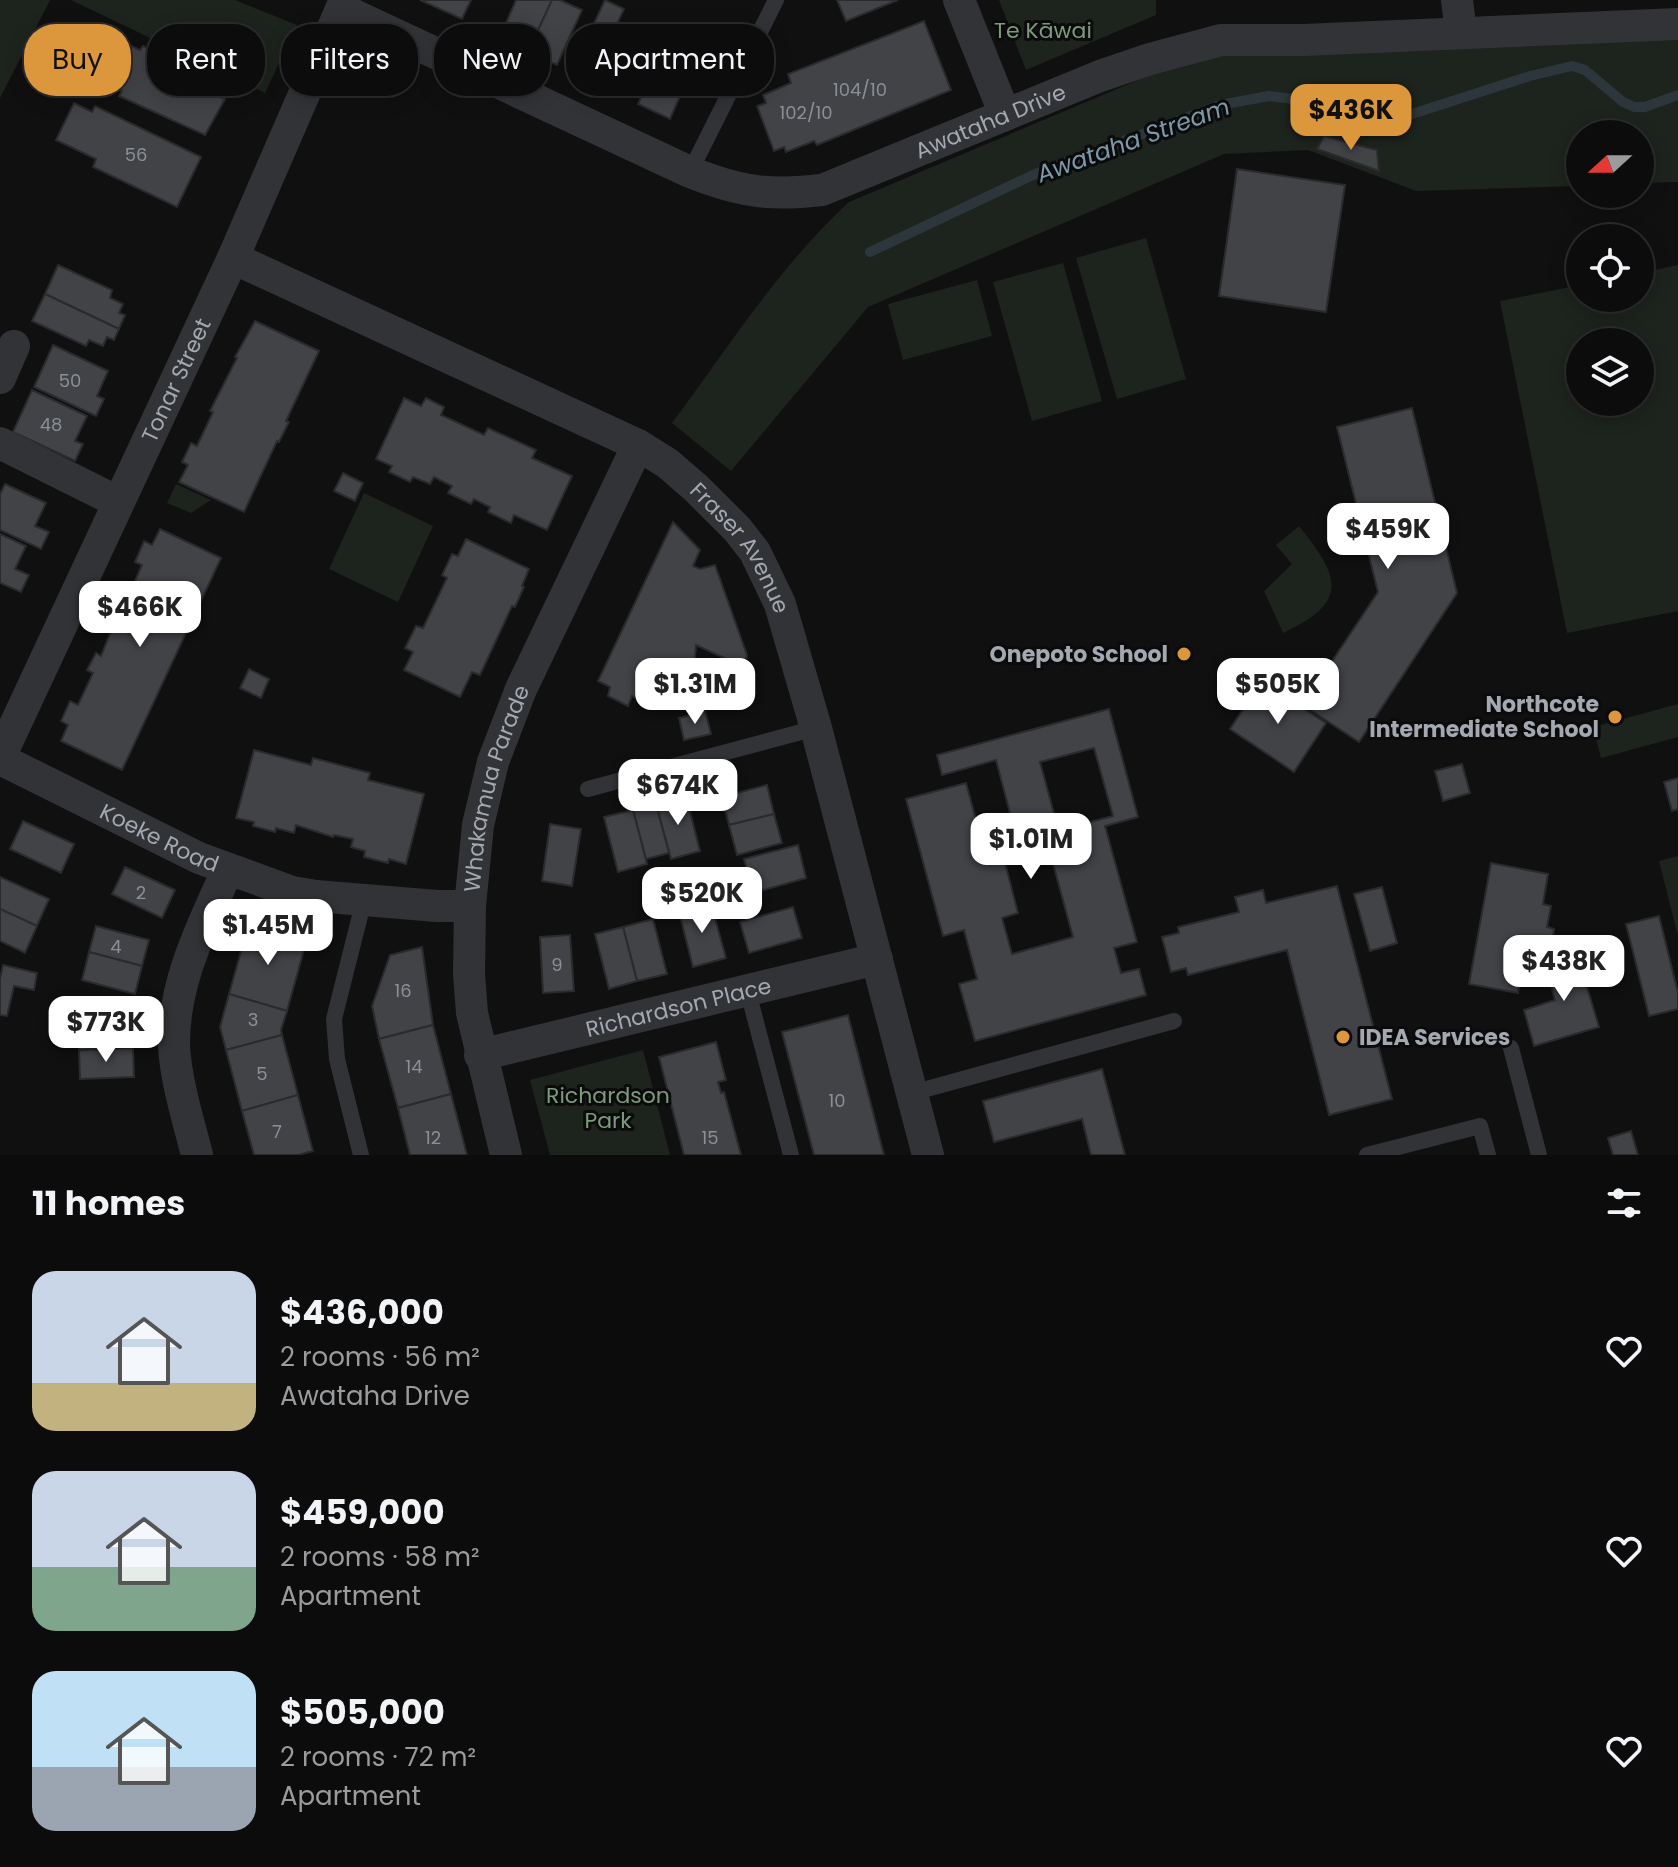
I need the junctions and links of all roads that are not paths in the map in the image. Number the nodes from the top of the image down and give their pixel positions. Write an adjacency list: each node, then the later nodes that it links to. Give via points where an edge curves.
1 (776, 0): 8 (lane)
2 (959, 0): 7 (street)
3 (1457, 0): 6 (street)
4 (343, 5): 8 (street, Awataha Drive); 9 (street, Tonar Street)
5 (1678, 24): 6 (street, Awataha Drive)
6 (1461, 33): 7 (street, Awataha Drive, via 1221,40 1150,59)
7 (1005, 115): 8 (street, Awataha Drive, via 822,190 782,194 726,187)
8 (690, 172)
9 (233, 258): 13 (street, Fraser Avenue); 14 (street, Tonar Street)
10 (14, 346): 11 (street)
11 (0, 378)
12 (0, 443): 14 (street)
13 (638, 445): 15 (street, Fraser Avenue, via 696,488 755,552 780,604); 20 (street, Whakamua Parade, via 521,689 493,762 478,825)
14 (118, 502): 16 (street, Tonar Street)
15 (816, 728): 17 (lane); 21 (street, Fraser Avenue)
16 (0, 758): 18 (street, Koeke Road)
17 (588, 789)
18 (228, 869): 19 (street, Koeke Road, via 292,892); 27 (street, via 184,970 175,1028 176,1065)
19 (364, 900): 20 (street, Koeke Road); 28 (lane, via 334,1019 337,1059)
20 (470, 906): 25 (street, Whakamua Parade, via 469,974)
21 (877, 959): 22 (street, Richardson Place); 26 (street, Fraser Avenue)
22 (748, 992): 25 (street, Richardson Place); 30 (lane)
23 (1174, 1021): 26 (lane)
24 (1511, 1048): 34 (lane)
25 (480, 1055): 29 (street, Whakamua Parade)
26 (912, 1093): 31 (street, Fraser Avenue)
27 (197, 1155)
28 (361, 1155)
29 (506, 1155)
30 (791, 1155)
31 (928, 1155)
32 (1367, 1155): 33 (lane, via 1480,1126)
33 (1488, 1155)
34 (1539, 1155)

